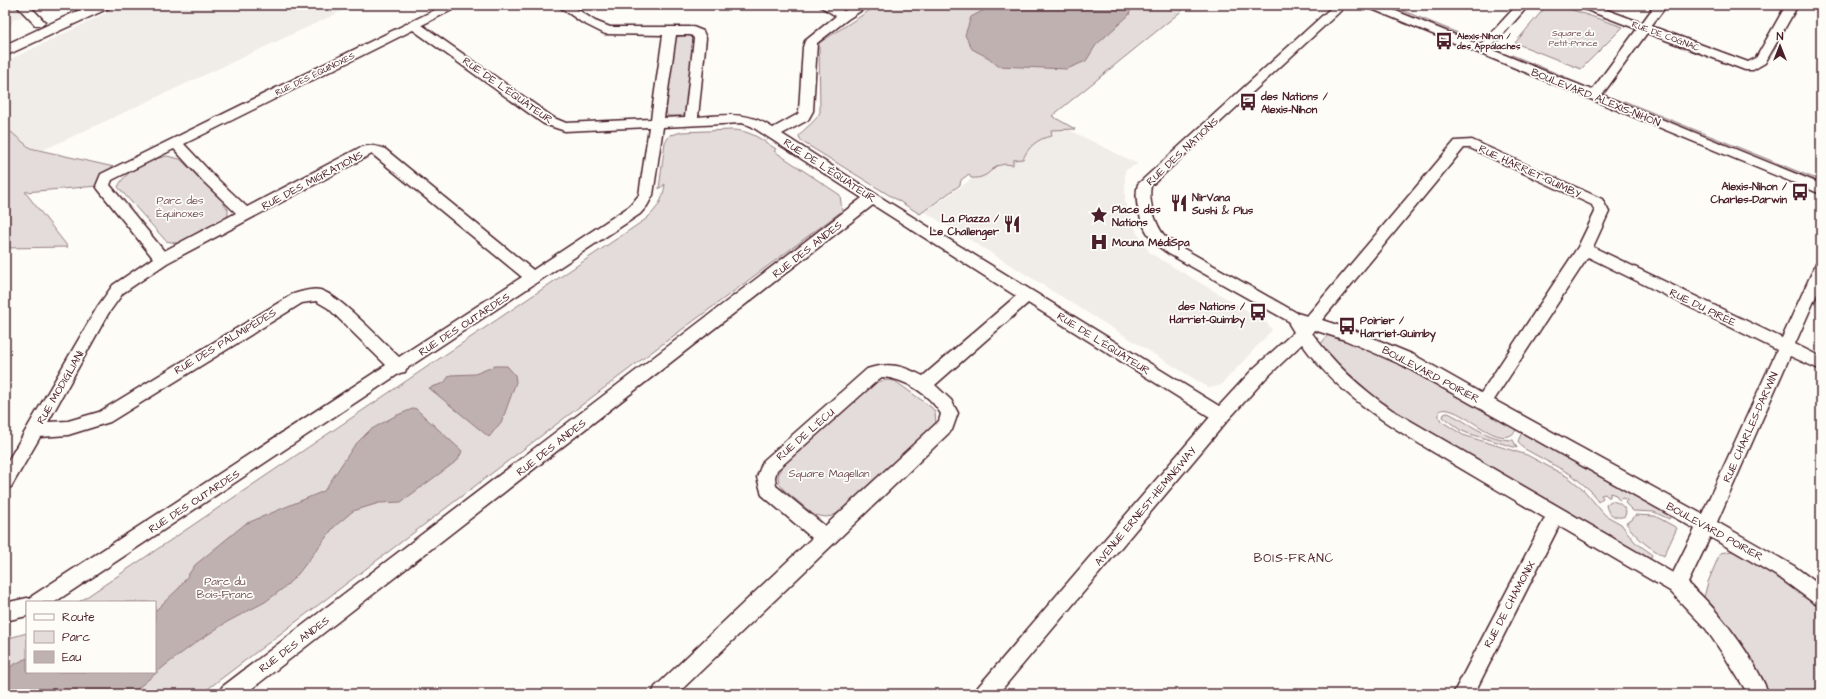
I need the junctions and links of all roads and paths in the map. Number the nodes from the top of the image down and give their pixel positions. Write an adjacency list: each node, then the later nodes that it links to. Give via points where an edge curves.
1 (22, 5): 16 (street)
2 (76, 5): 16 (main road)
3 (103, 5): 22 (main road)
4 (454, 5): 17 (street, RUE DES ÉQUINOXES)
5 (563, 5): 19 (street, via 587,21 609,31)
6 (824, 5): 15 (street)
7 (864, 5): 15 (street)
8 (1340, 5): 38 (street, RUE DES NATIONS, via 1145,184 1142,191 1152,228 1166,245)
9 (1371, 5): 21 (street, BOULEVARD ALEXIS-NIHON)
10 (1393, 5): 21 (street, BOULEVARD ALEXIS-NIHON)
11 (1523, 5): 21 (street)
12 (1583, 5): 18 (street, RUE DE COGNAC)
13 (1661, 5): 18 (street)
14 (1792, 5): 18 (street, RUE DE COGNAC, via 1761,60 1750,67)
15 (844, 16): 26 (street, via 816,36 809,47 806,111 803,117)
16 (39, 22): 20 (main road)
17 (414, 25): 25 (street, RUE DE L'ÉQUATEUR, via 549,121 564,127); 27 (street, RUE DES ÉQUINOXES)
18 (1645, 28): 23 (street)
19 (670, 31): 24 (street, via 693,31 699,34 700,38); 25 (street, RUE DES OUTARDES)
20 (5, 38)
21 (1485, 47): 23 (street, BOULEVARD ALEXIS-NIHON)
22 (5, 51)
23 (1596, 92): 28 (street, BOULEVARD ALEXIS-NIHON); 29 (street, BOULEVARD ALEXIS-NIHON)
24 (691, 122): 25 (street, RUE DE L'ÉQUATEUR); 26 (street, RUE DE L'ÉQUATEUR, via 742,119)
25 (656, 124): 35 (street, RUE DES OUTARDES, via 646,195 642,203)
26 (774, 133): 30 (street, RUE DE L'ÉQUATEUR)
27 (175, 142): 31 (street); 33 (street, RUE DES ÉQUINOXES, via 106,177 103,186)
28 (1821, 178)
29 (1821, 189)
30 (872, 198): 37 (street, RUE DE L'ÉQUATEUR); 55 (street, RUE DES ANDES)
31 (247, 215): 33 (street, RUE DES MIGRATIONS); 35 (street, RUE DES MIGRATIONS, via 364,151 373,150 380,152)
32 (1585, 249): 38 (street, RUE HARRIET-QUIMBY, via 1602,212 1597,202 1472,144 1460,144); 39 (street, RUE DU PIRÉE); 43 (street, RUE HARRIET-QUIMBY)
33 (162, 260): 36 (street, RUE DES MIGRATIONS)
34 (1821, 268): 39 (street, RUE CHARLES-DARWIN)
35 (533, 278): 41 (street, RUE DES OUTARDES)
36 (115, 292): 45 (street, RUE MODIGLIANI)
37 (1027, 295): 42 (street); 44 (street, RUE DE L'ÉQUATEUR)
38 (1306, 328): 43 (street, BOULEVARD POIRIER, via 1350,334 1384,349); 44 (street, AVENUE ERNEST-HEMINGWAY); 47 (street, via 1323,361 1376,408)
39 (1786, 347): 40 (street, RUE DU PIRÉE); 48 (street, RUE CHARLES-DARWIN)
40 (1821, 364)
41 (399, 367): 45 (street, RUE DES PALMIPÈDES, via 333,304 318,295 298,298 104,417 68,428); 52 (street, RUE DES OUTARDES)
42 (923, 386): 49 (street, RUE DE L'ÉCU, via 945,404 950,413 946,425); 49 (street, RUE DE L'ÉCU, via 901,373 887,369 878,371 769,466 766,477 768,490)
43 (1484, 402): 48 (street, BOULEVARD POIRIER)
44 (1221, 416): 57 (street, AVENUE ERNEST-HEMINGWAY)
45 (35, 430): 46 (street, RUE MODIGLIANI)
46 (5, 482)
47 (1556, 514): 50 (street); 58 (street, RUE DE CHAMONIX)
48 (1706, 526): 50 (street, RUE CHARLES-DARWIN); 51 (street, BOULEVARD POIRIER, via 1782,569)
49 (825, 538): 56 (street, RUE DE L'ÉCU)
50 (1677, 585): 59 (street, via 1698,603 1721,632)
51 (1821, 597)
52 (41, 601)
53 (26, 607): 54 (street)
54 (5, 612)
55 (229, 694)
56 (662, 694)
57 (985, 694)
58 (1462, 694)
59 (1759, 694)

